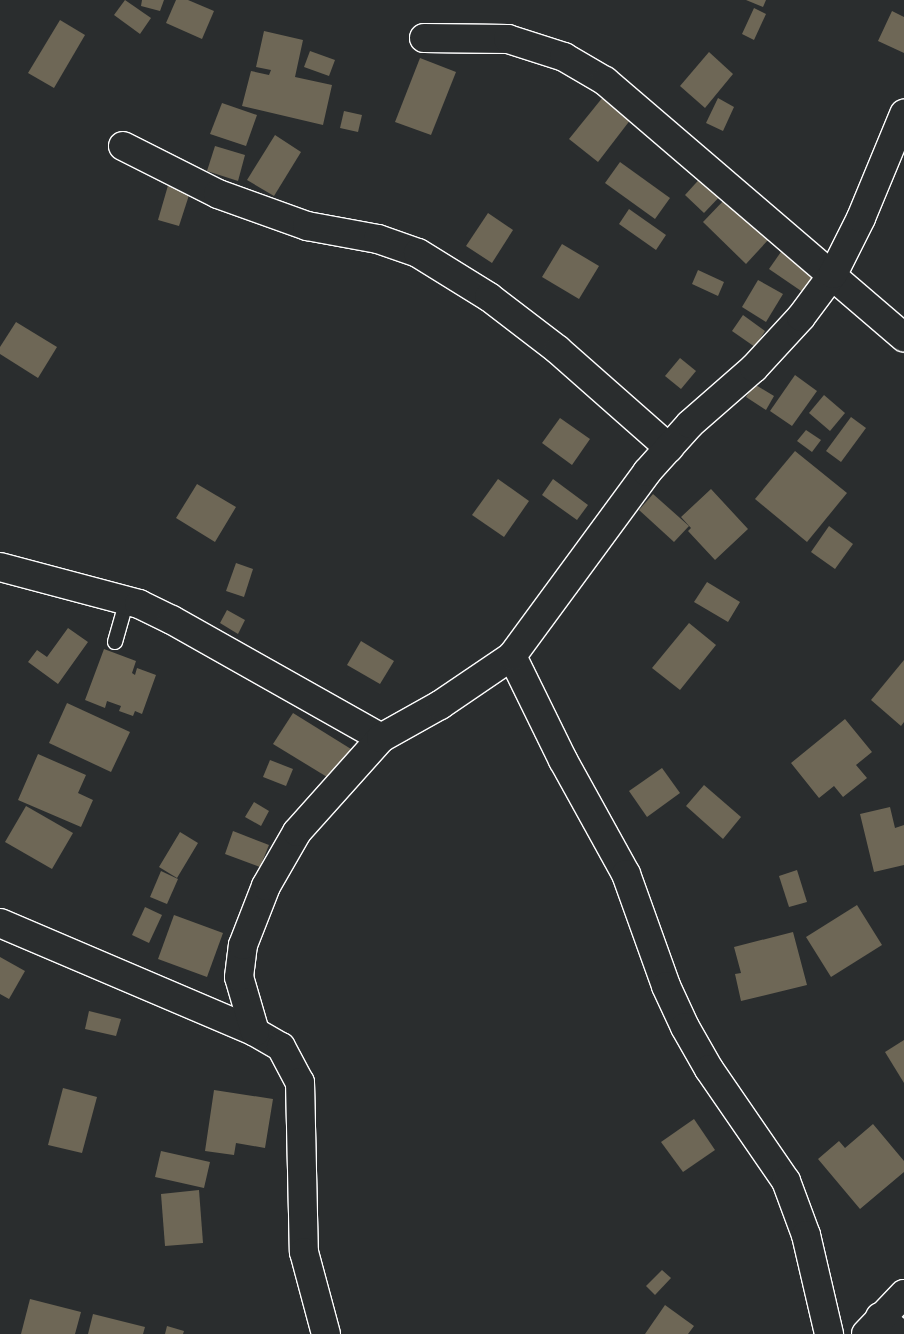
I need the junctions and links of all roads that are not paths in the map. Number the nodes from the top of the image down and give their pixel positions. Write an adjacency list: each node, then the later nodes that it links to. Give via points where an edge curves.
1 (424, 38): 4 (street, via 508,40 564,57 605,81 661,126)
2 (904, 114): 4 (street, via 862,218)
3 (124, 146): 6 (street, via 218,194 307,226 378,239 418,253 489,297 558,350)
4 (833, 274): 5 (street); 6 (street, via 801,317 754,368 690,424)
5 (904, 337)
6 (669, 448): 10 (street, via 647,472)
7 (0, 567): 8 (street)
8 (127, 600): 9 (lane); 11 (street, via 172,620)
9 (115, 642)
10 (512, 656): 11 (street, via 440,705); 17 (street, via 563,760 626,874 666,986 685,1026 709,1069 786,1181 806,1235)
11 (381, 738): 13 (street, via 297,832 266,886 243,944 239,977)
12 (0, 922): 13 (street)
13 (255, 1032): 16 (street, via 281,1047 300,1082 304,1252)
14 (904, 1294): 15 (street)
15 (882, 1328)
16 (326, 1334)
17 (830, 1334)

